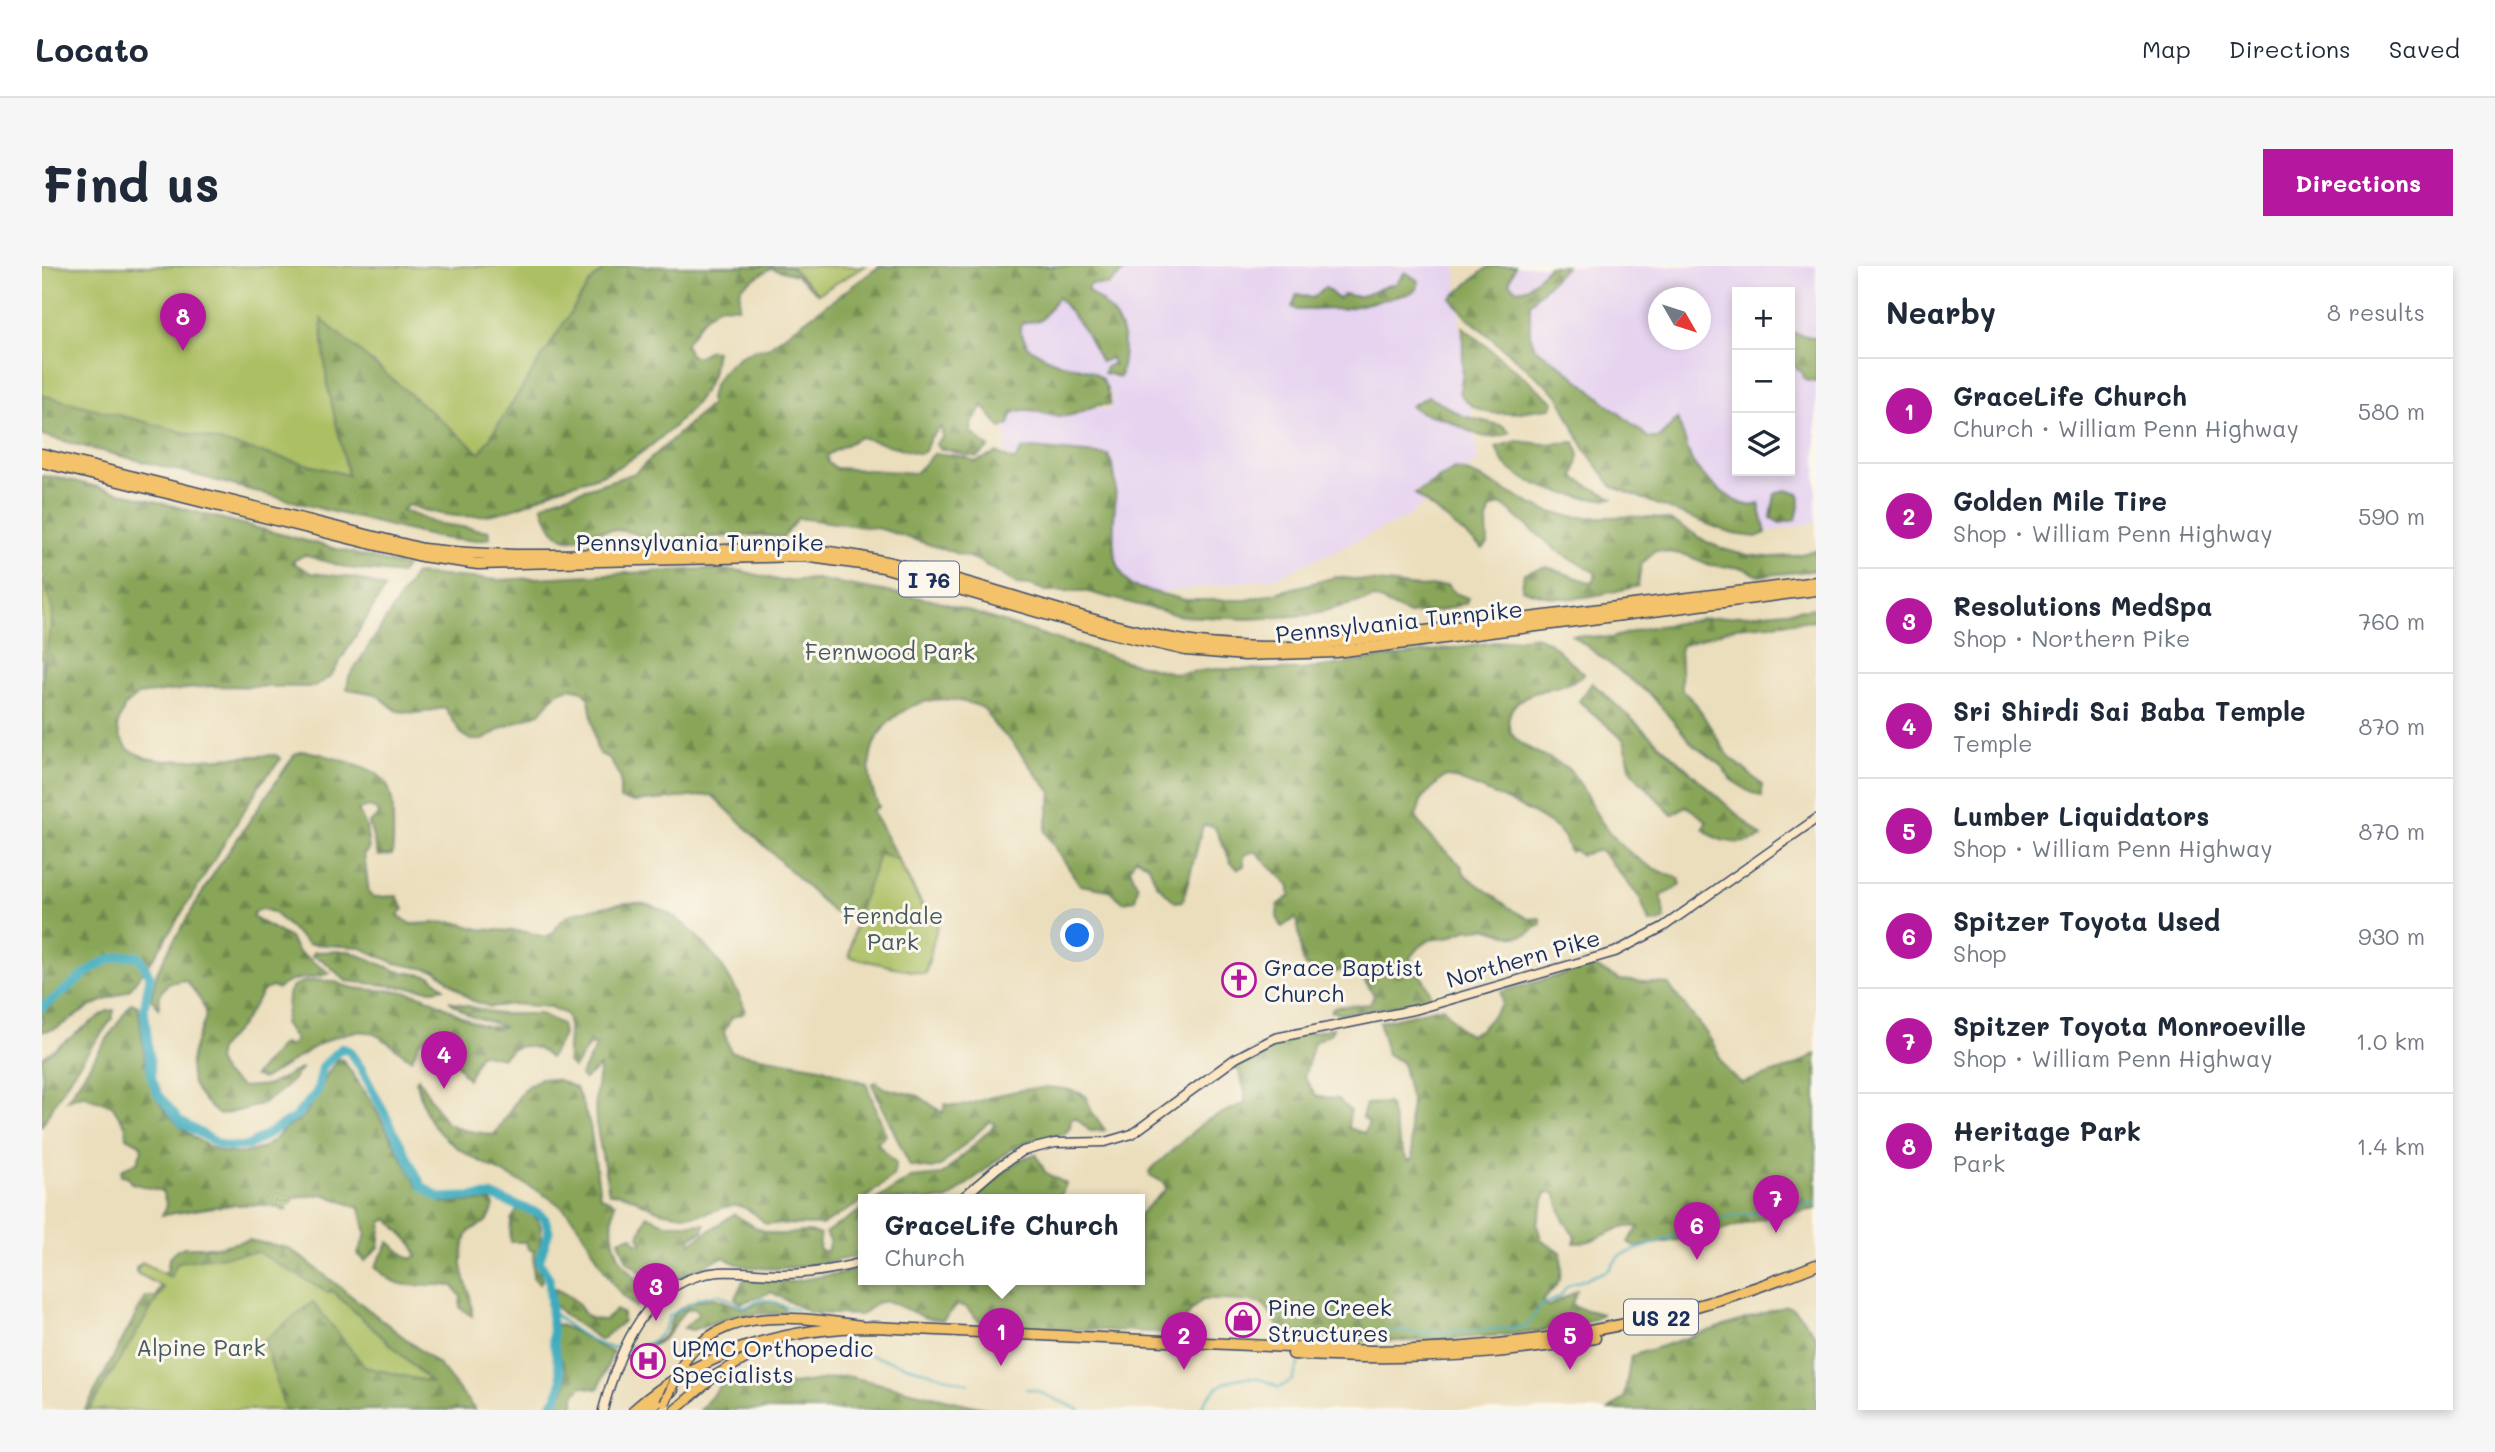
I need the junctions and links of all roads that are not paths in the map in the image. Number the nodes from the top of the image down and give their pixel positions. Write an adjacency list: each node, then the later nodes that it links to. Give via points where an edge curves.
1 (42, 454): 3 (highway, Pennsylvania Turnpike / I 76, via 423,549 477,555 802,548 887,560 1110,625 1187,641 1244,646 1296,647)
2 (42, 462): 4 (highway, Pennsylvania Turnpike / I 76, via 421,556 478,564 803,556 883,567 1107,632 1186,650 1245,655 1336,652)
3 (1816, 582)
4 (1816, 590)
5 (1816, 818): 6 (main road, Northern Pike, via 1663,927 1615,952 1418,1009 1275,1038 1236,1058 1132,1134 1105,1142 1055,1143 1023,1151)
6 (967, 1194)
7 (858, 1263): 13 (main road, via 804,1274 718,1272 700,1276 653,1303 623,1348)
8 (1816, 1265): 10 (highway, US 22, via 1719,1301 1634,1324 1473,1347 1364,1351)
9 (1816, 1272): 11 (highway, US 22, via 1649,1327 1553,1346 1474,1355 1354,1358 860,1333)
10 (888, 1328): 12 (main road, bridge, via 773,1319 740,1321 704,1339 678,1373); 14 (highway, US 22, via 819,1330 754,1344 693,1370)
11 (768, 1346): 15 (highway, US 22, via 707,1370); 16 (main road, via 716,1375)
12 (663, 1407)
13 (603, 1410)
14 (634, 1410)
15 (646, 1410)
16 (675, 1410)

